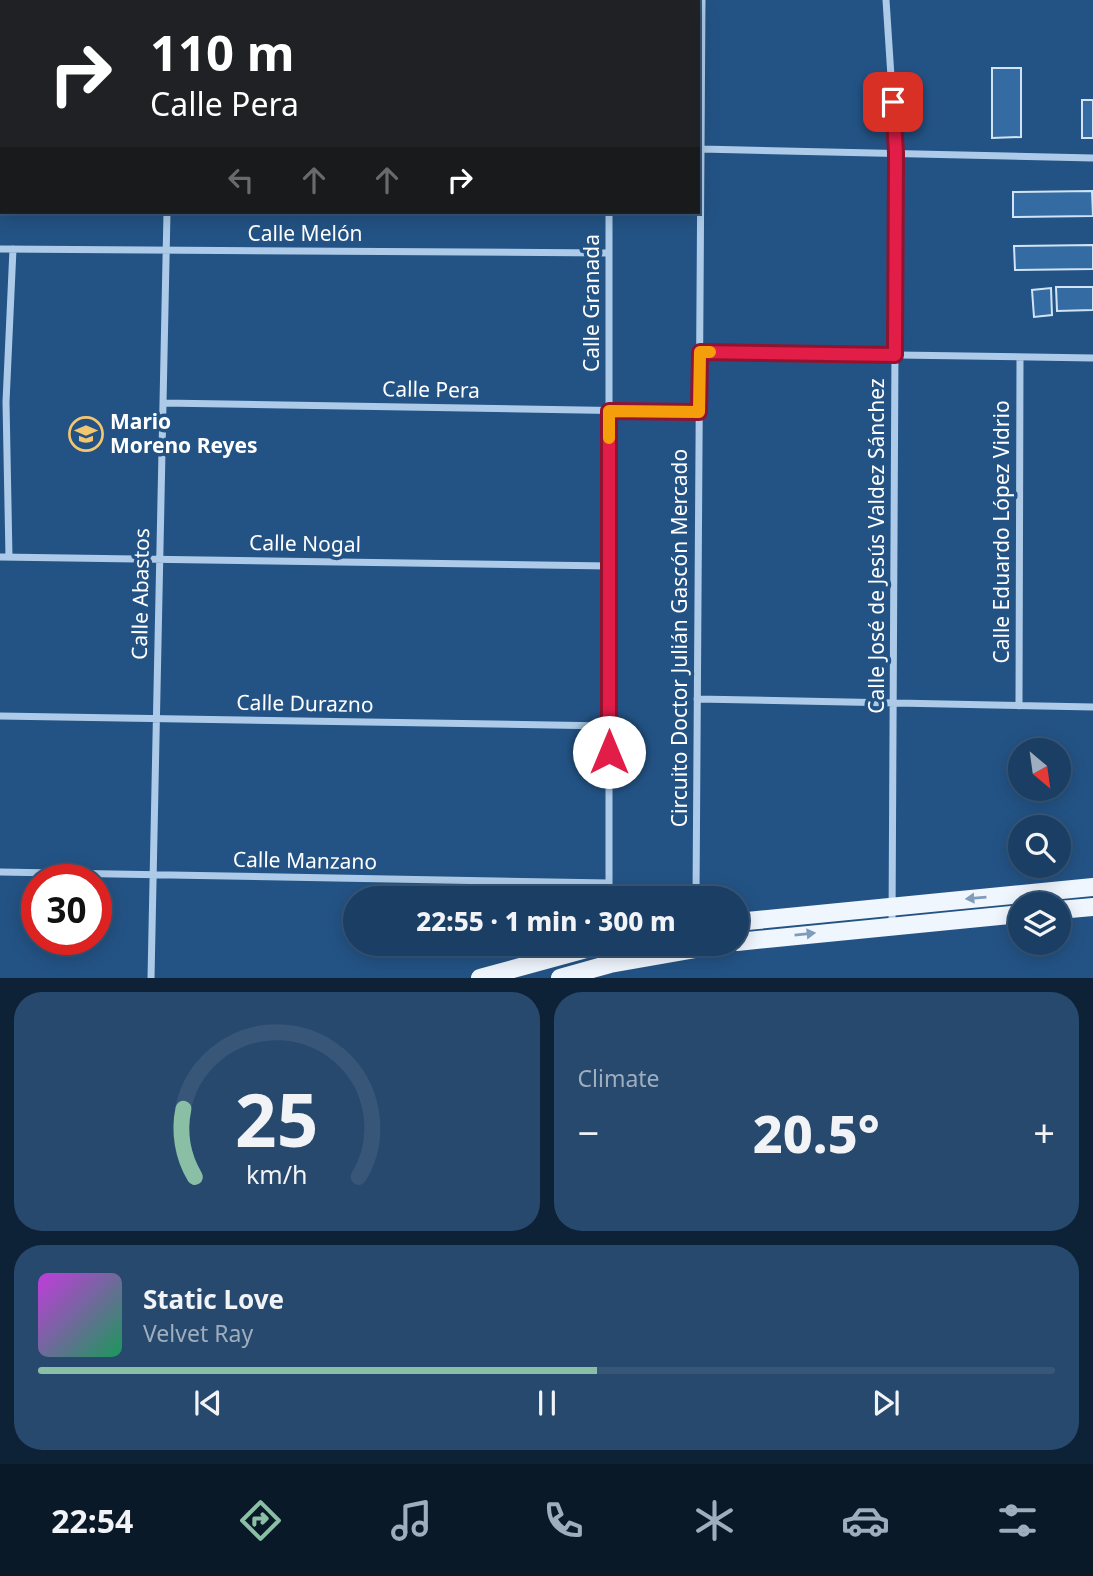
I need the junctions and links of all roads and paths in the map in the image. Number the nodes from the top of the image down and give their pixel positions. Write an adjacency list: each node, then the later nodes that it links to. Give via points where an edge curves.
1 (702, 0): 3 (street, Circuito Doctor Julián Gascón Mercado)
2 (886, 0): 4 (street, Calle José de Jesús Valdez Sánchez)
3 (701, 149): 4 (street); 12 (street, Circuito Doctor Julián Gascón Mercado)
4 (896, 153): 5 (street); 13 (street, Calle José de Jesús Valdez Sánchez)
5 (1093, 159)
6 (167, 214): 10 (street, Calle Abastos)
7 (609, 214): 11 (street, Calle Granada)
8 (0, 248): 9 (street, Calle Melón)
9 (13, 249): 10 (street, Calle Melón); 16 (street)
10 (166, 250): 11 (street, Calle Melón); 17 (street, Calle Abastos)
11 (609, 253): 18 (street, Calle Granada)
12 (700, 352): 13 (street); 19 (street, Circuito Doctor Julián Gascón Mercado)
13 (895, 355): 14 (street); 24 (street, Calle José de Jesús Valdez Sánchez)
14 (1020, 358): 15 (street); 25 (street, Calle Eduardo López Vidrio)
15 (1093, 358)
16 (3, 402): 20 (street)
17 (163, 403): 18 (street, Calle Pera); 21 (street, Calle Abastos)
18 (609, 411): 19 (street, Calle Pera); 22 (street, Calle Granada)
19 (699, 412): 23 (street, Circuito Doctor Julián Gascón Mercado)
20 (4, 557): 21 (street, Calle Nogal)
21 (159, 560): 22 (street, Calle Nogal); 28 (street, Calle Abastos)
22 (609, 566): 29 (street, Calle Granada)
23 (697, 699): 24 (street); 33 (street, Circuito Doctor Julián Gascón Mercado)
24 (894, 705): 25 (street); 35 (street, Calle José de Jesús Valdez Sánchez)
25 (1019, 706): 26 (street)
26 (1093, 707)
27 (0, 716): 28 (street, Calle Durazno)
28 (156, 719): 29 (street, Calle Durazno); 31 (street, Calle Abastos)
29 (609, 726): 32 (street, Calle Granada)
30 (0, 872): 31 (street, Calle Manzano)
31 (152, 876): 32 (street, Calle Manzano); 46 (street, Calle Abastos)
32 (610, 883)
33 (696, 886)
34 (1093, 887): 35 (main road, one-way to 35)
35 (893, 906): 39 (main road); 40 (street, Calle José de Jesús Valdez Sánchez)
36 (1093, 907): 37 (main road)
37 (1071, 909)
38 (1008, 915): 40 (main road)
39 (749, 921)
40 (892, 925): 41 (main road, one-way to 40)
41 (749, 941)
42 (561, 956): 47 (main road)
43 (610, 956): 45 (street)
44 (648, 956): 45 (main road)
45 (610, 964): 48 (main road)
46 (151, 978)
47 (480, 978)
48 (560, 978)

